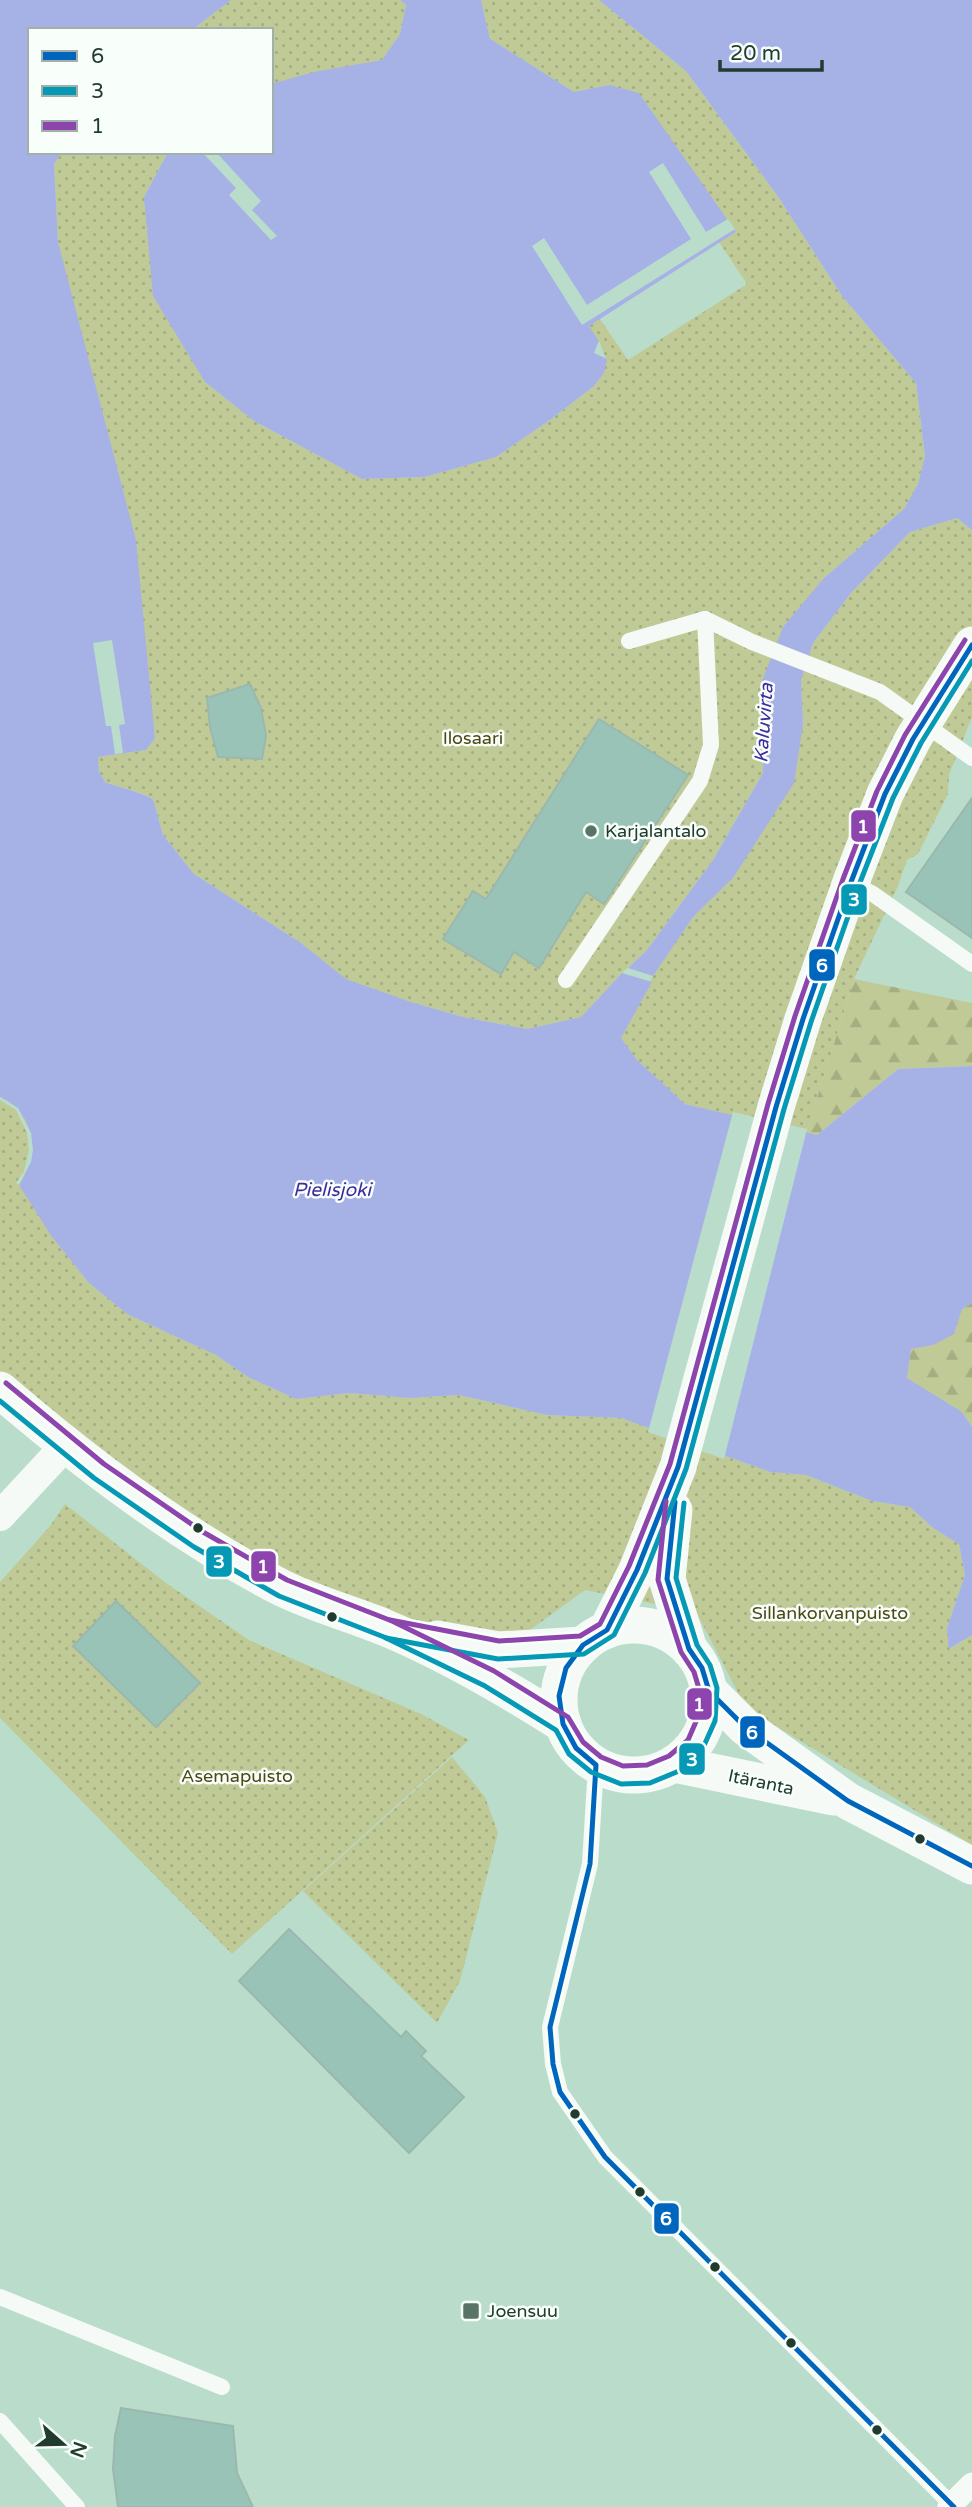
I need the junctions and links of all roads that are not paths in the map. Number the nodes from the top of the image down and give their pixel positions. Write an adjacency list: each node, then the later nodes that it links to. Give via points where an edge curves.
1 (705, 620): 2 (lane); 4 (lane, via 880,692); 8 (lane, via 711,745 700,781)
2 (629, 641)
3 (972, 645): 4 (street)
4 (922, 721): 5 (lane); 6 (street, via 885,794)
5 (972, 758)
6 (850, 882): 7 (lane); 11 (street, via 776,1107)
7 (972, 964)
8 (566, 980)
9 (0, 1390): 10 (street)
10 (66, 1445): 12 (street); 13 (street, via 198,1539 283,1588)
11 (678, 1467): 14 (street, via 637,1570); 15 (street, via 667,1579)
12 (0, 1516)
13 (388, 1629): 14 (street, via 498,1650); 17 (street, via 489,1678)
14 (595, 1637): 15 (street, via 635,1625 665,1631); 17 (street, via 566,1668 559,1696)
15 (689, 1648): 16 (street)
16 (709, 1691): 18 (street, via 707,1719 695,1745); 20 (street, Itäranta, via 745,1727)
17 (563, 1724): 19 (street, via 576,1748)
18 (674, 1764): 19 (street, via 649,1774 622,1775); 20 (street, Itäranta)
19 (596, 1765): 26 (lane, via 590,1864 550,2027 560,2092 605,2157)
20 (848, 1801): 21 (street, Itäranta)
21 (972, 1866)
22 (0, 2297): 23 (lane)
23 (222, 2387)
24 (0, 2421): 27 (lane)
25 (972, 2484): 26 (street)
26 (952, 2506)
27 (77, 2507)

